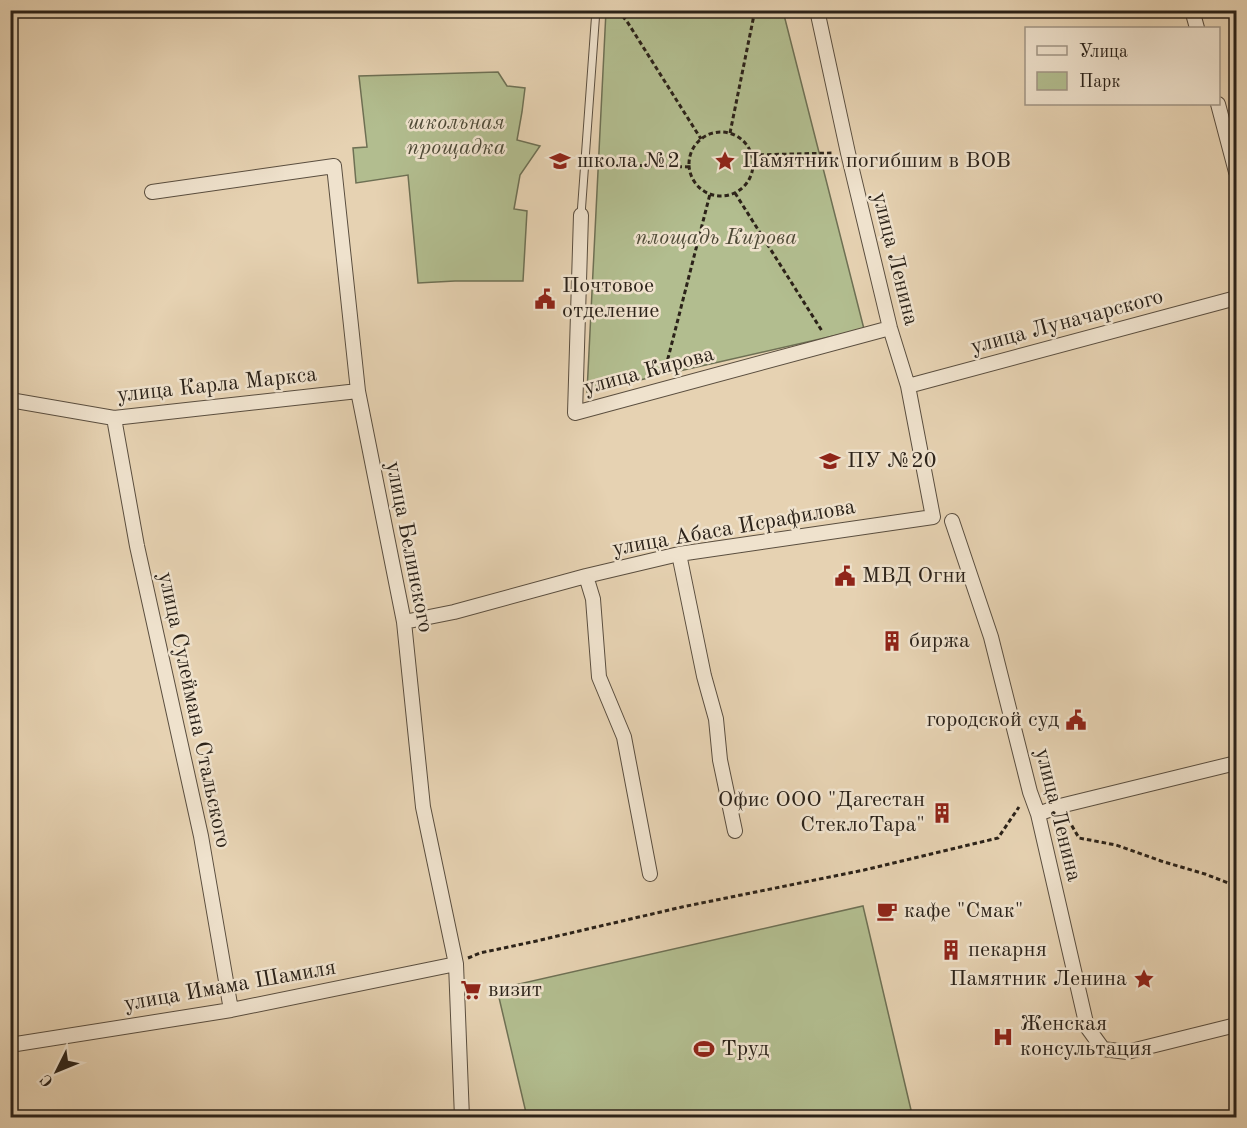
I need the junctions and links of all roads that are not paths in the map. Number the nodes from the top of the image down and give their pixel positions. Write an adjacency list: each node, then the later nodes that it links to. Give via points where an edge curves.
1 (596, 10): 8 (lane)
2 (817, 10): 10 (street, улица Ленина)
3 (1192, 10): 4 (street)
4 (1197, 27)
5 (1218, 105): 6 (street)
6 (1236, 172)
7 (152, 192): 12 (street, улица Белинского, via 333,166)
8 (581, 215): 10 (street, улица Кирова, via 575,413)
9 (1236, 298): 11 (street, улица Луначарского)
10 (890, 328): 11 (street, улица Ленина)
11 (908, 386): 15 (street, улица Ленина)
12 (358, 391): 14 (street, улица Карла Маркса); 19 (street, улица Белинского)
13 (10, 400): 14 (street, улица Карла Маркса)
14 (114, 418): 25 (street, улица Сулеймана Стальского, via 137,546 201,836)
15 (933, 517): 17 (street, улица Абаса Исрафилова)
16 (952, 521): 21 (street, улица Ленина, via 991,637)
17 (680, 554): 18 (street, улица Абаса Исрафилова); 22 (street, via 716,719)
18 (586, 576): 19 (street, улица Абаса Исрафилова); 23 (street, via 593,599 599,676 624,737)
19 (404, 622): 24 (street, улица Белинского, via 423,807)
20 (1236, 763): 21 (street)
21 (1038, 814): 26 (street, улица Ленина, via 1087,1027 1103,1049 1127,1052)
22 (735, 831)
23 (650, 874)
24 (456, 964): 25 (street, улица Имама Шамиля); 28 (street, улица Белинского)
25 (231, 1010): 27 (street, улица Имама Шамиля)
26 (1236, 1026)
27 (10, 1046)
28 (462, 1118)

